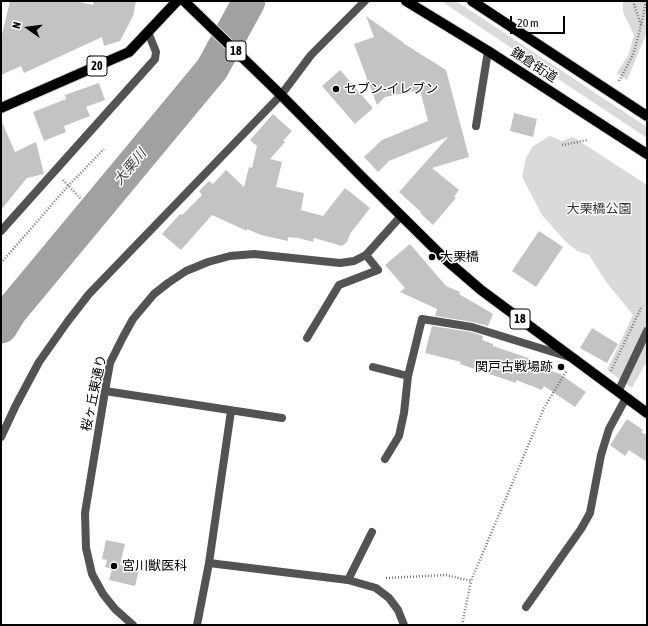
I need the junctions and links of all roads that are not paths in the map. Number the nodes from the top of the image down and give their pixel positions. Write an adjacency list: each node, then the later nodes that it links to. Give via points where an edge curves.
1 (177, 1): 6 (main road, 20)
2 (184, 1): 8 (main road, 18)
3 (365, 1): 8 (street)
4 (406, 1): 7 (main road, 鎌倉街道)
5 (472, 1): 10 (main road, 鎌倉街道)
6 (148, 32): 9 (main road, 20, via 129,52); 14 (street, via 156,52 155,59)
7 (488, 51): 11 (street); 12 (main road, 鎌倉街道)
8 (277, 91): 13 (main road, 18); 27 (street, via 89,294 39,362)
9 (1, 108)
10 (647, 116)
11 (476, 126)
12 (647, 154)
13 (401, 216): 15 (street, 桜ヶ丘東通り); 18 (main road, 18, via 481,290)
14 (1, 230)
15 (366, 254): 17 (street, via 378,270 339,285); 21 (street, 桜ヶ丘東通り, via 354,261 340,264 254,254 230,256 186,271 154,294 132,319 110,363)
16 (647, 331): 22 (street)
17 (307, 338)
18 (574, 359): 20 (street, via 472,327 422,319); 22 (main road, 18)
19 (373, 367): 20 (street)
20 (408, 376): 28 (street, via 399,436)
21 (104, 391): 24 (street); 33 (street, 桜ヶ丘東通り, via 85,513 86,548 92,574 103,594)
22 (618, 392): 23 (main road, 18)
23 (626, 398): 25 (main road, 18); 32 (street, via 609,429 601,455 590,513)
24 (231, 411): 26 (street); 30 (street)
25 (647, 413)
26 (282, 418)
27 (1, 437)
28 (385, 459)
29 (372, 532): 31 (street)
30 (210, 563): 31 (street); 34 (street)
31 (348, 580): 35 (street, via 376,588 390,598)
32 (526, 607)
33 (133, 625)
34 (197, 625)
35 (404, 625)

